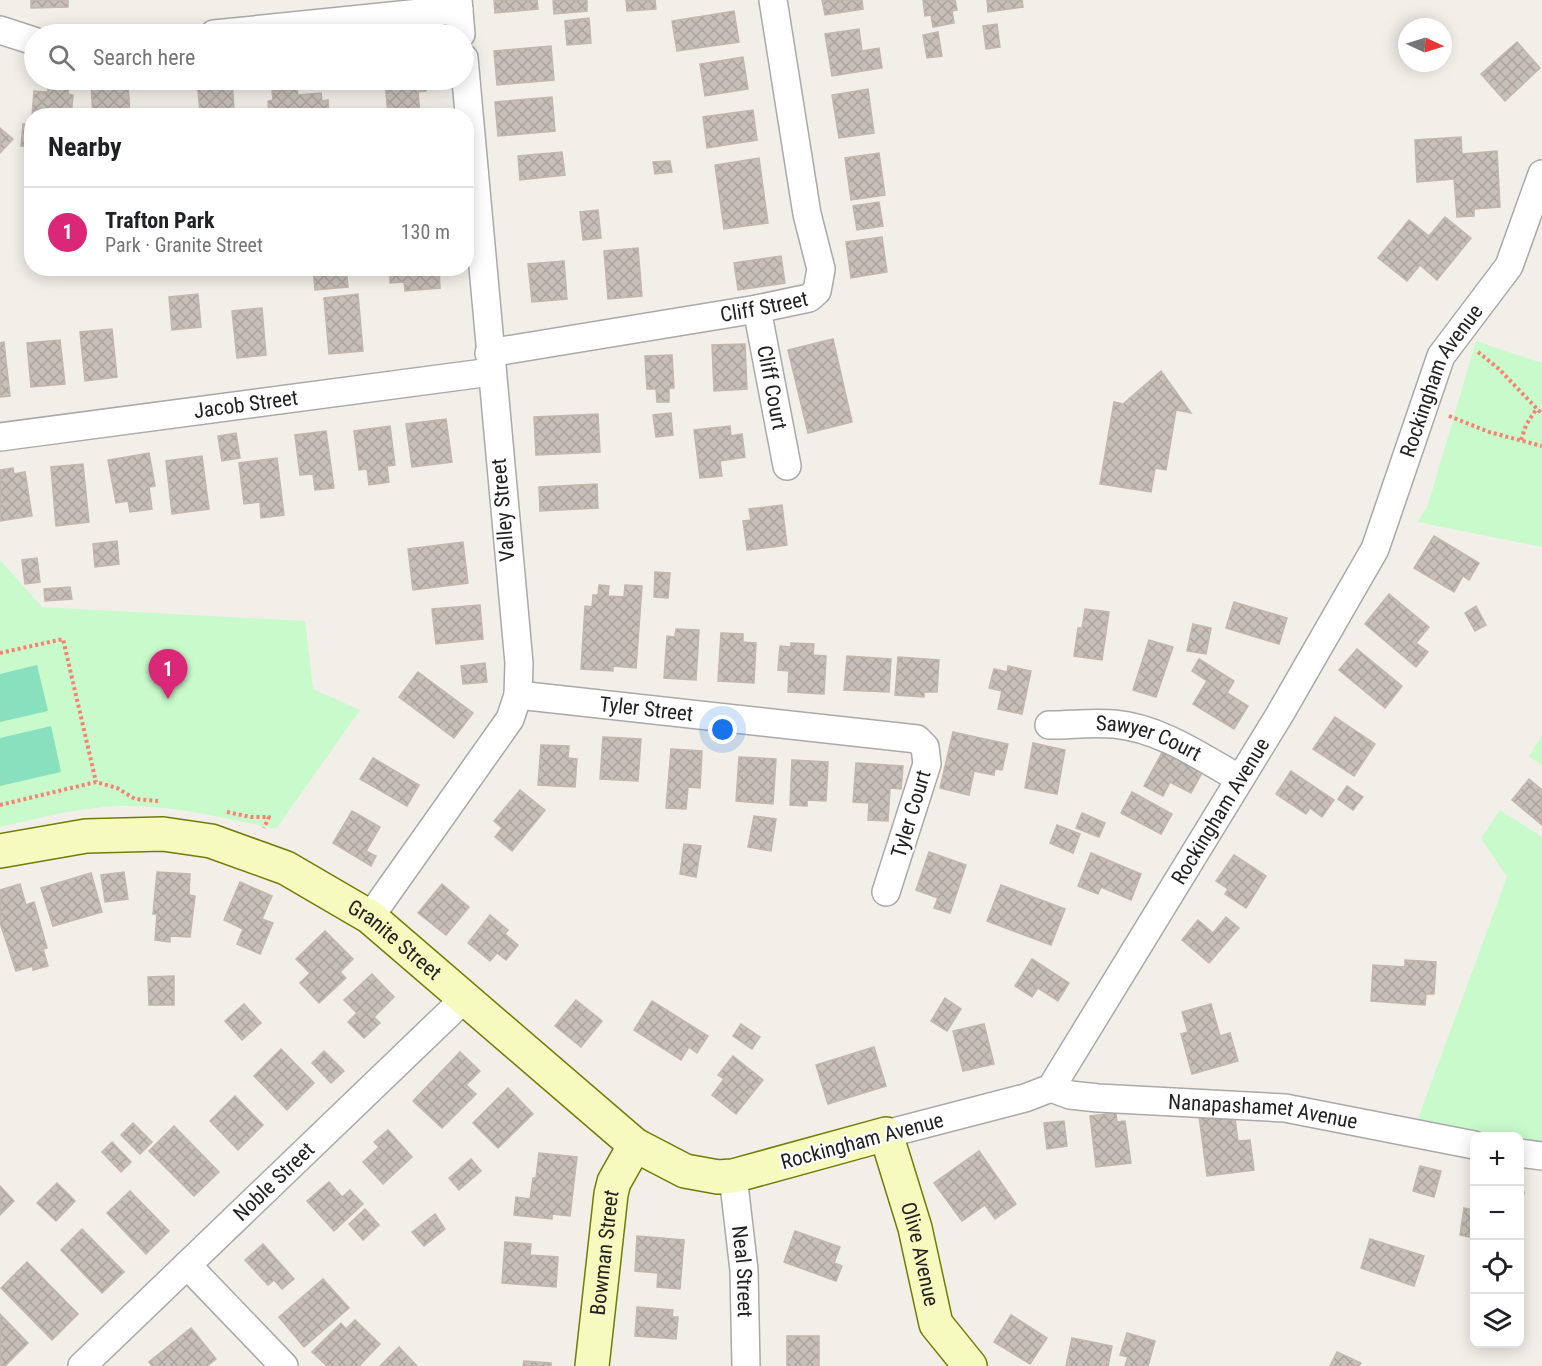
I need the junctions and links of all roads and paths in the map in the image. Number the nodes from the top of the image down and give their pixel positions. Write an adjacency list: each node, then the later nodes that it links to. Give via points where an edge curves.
1 (773, 0): 11 (street, Cliff Street, via 820,282 809,298)
2 (460, 14): 3 (street)
3 (337, 24)
4 (0, 30): 5 (street)
5 (24, 38)
6 (467, 90): 7 (street, Valley Street)
7 (468, 108)
8 (1542, 174): 10 (street, Rockingham Avenue)
9 (474, 175): 13 (street, Valley Street)
10 (1531, 234): 12 (street, Rockingham Avenue)
11 (757, 309): 13 (street, Cliff Street); 20 (street, Cliff Court)
12 (1458, 333): 14 (street, Rockingham Avenue, via 1440,356); 15 (path)
13 (490, 363): 17 (street, Jacob Street); 22 (street, Valley Street, via 519,663)
14 (1424, 405): 18 (path, via 1489,432); 25 (street, Rockingham Avenue, via 1375,549)
15 (1537, 408): 16 (path); 18 (path)
16 (1542, 414)
17 (0, 437)
18 (1521, 440): 19 (path)
19 (1542, 446)
20 (787, 466)
21 (0, 653): 26 (path, via 63,639 96,782)
22 (518, 695): 24 (street, Tyler Street); 31 (street, Valley Street, via 510,719)
23 (1049, 725): 25 (street, Sawyer Court, via 1114,724 1144,730)
24 (917, 738): 30 (street, Tyler Court, via 925,747 927,764)
25 (1240, 779): 33 (street, Rockingham Avenue)
26 (0, 805)
27 (269, 817): 28 (path)
28 (261, 833)
29 (0, 851): 31 (street, Granite Street, via 86,836 189,836 235,848 286,868)
30 (886, 892)
31 (370, 916): 32 (street, Granite Street)
32 (464, 999): 36 (street, Granite Street); 40 (street, Noble Street)
33 (1051, 1088): 34 (street, Rockingham Avenue); 35 (street, Nanapashamet Avenue, via 1098,1098 1285,1108)
34 (885, 1134): 39 (street, Rockingham Avenue); 45 (street, Olive Avenue, via 915,1228 936,1324)
35 (1470, 1144)
36 (635, 1145): 39 (street, Granite Street, via 685,1171 705,1177); 43 (street, Bowman Street, via 611,1194)
37 (1524, 1154): 38 (street)
38 (1542, 1156)
39 (733, 1176): 44 (street, Neal Street, via 744,1270)
40 (187, 1265): 41 (street, Noble Street); 42 (street)
41 (82, 1366)
42 (284, 1366)
43 (592, 1366)
44 (746, 1366)
45 (970, 1366)

